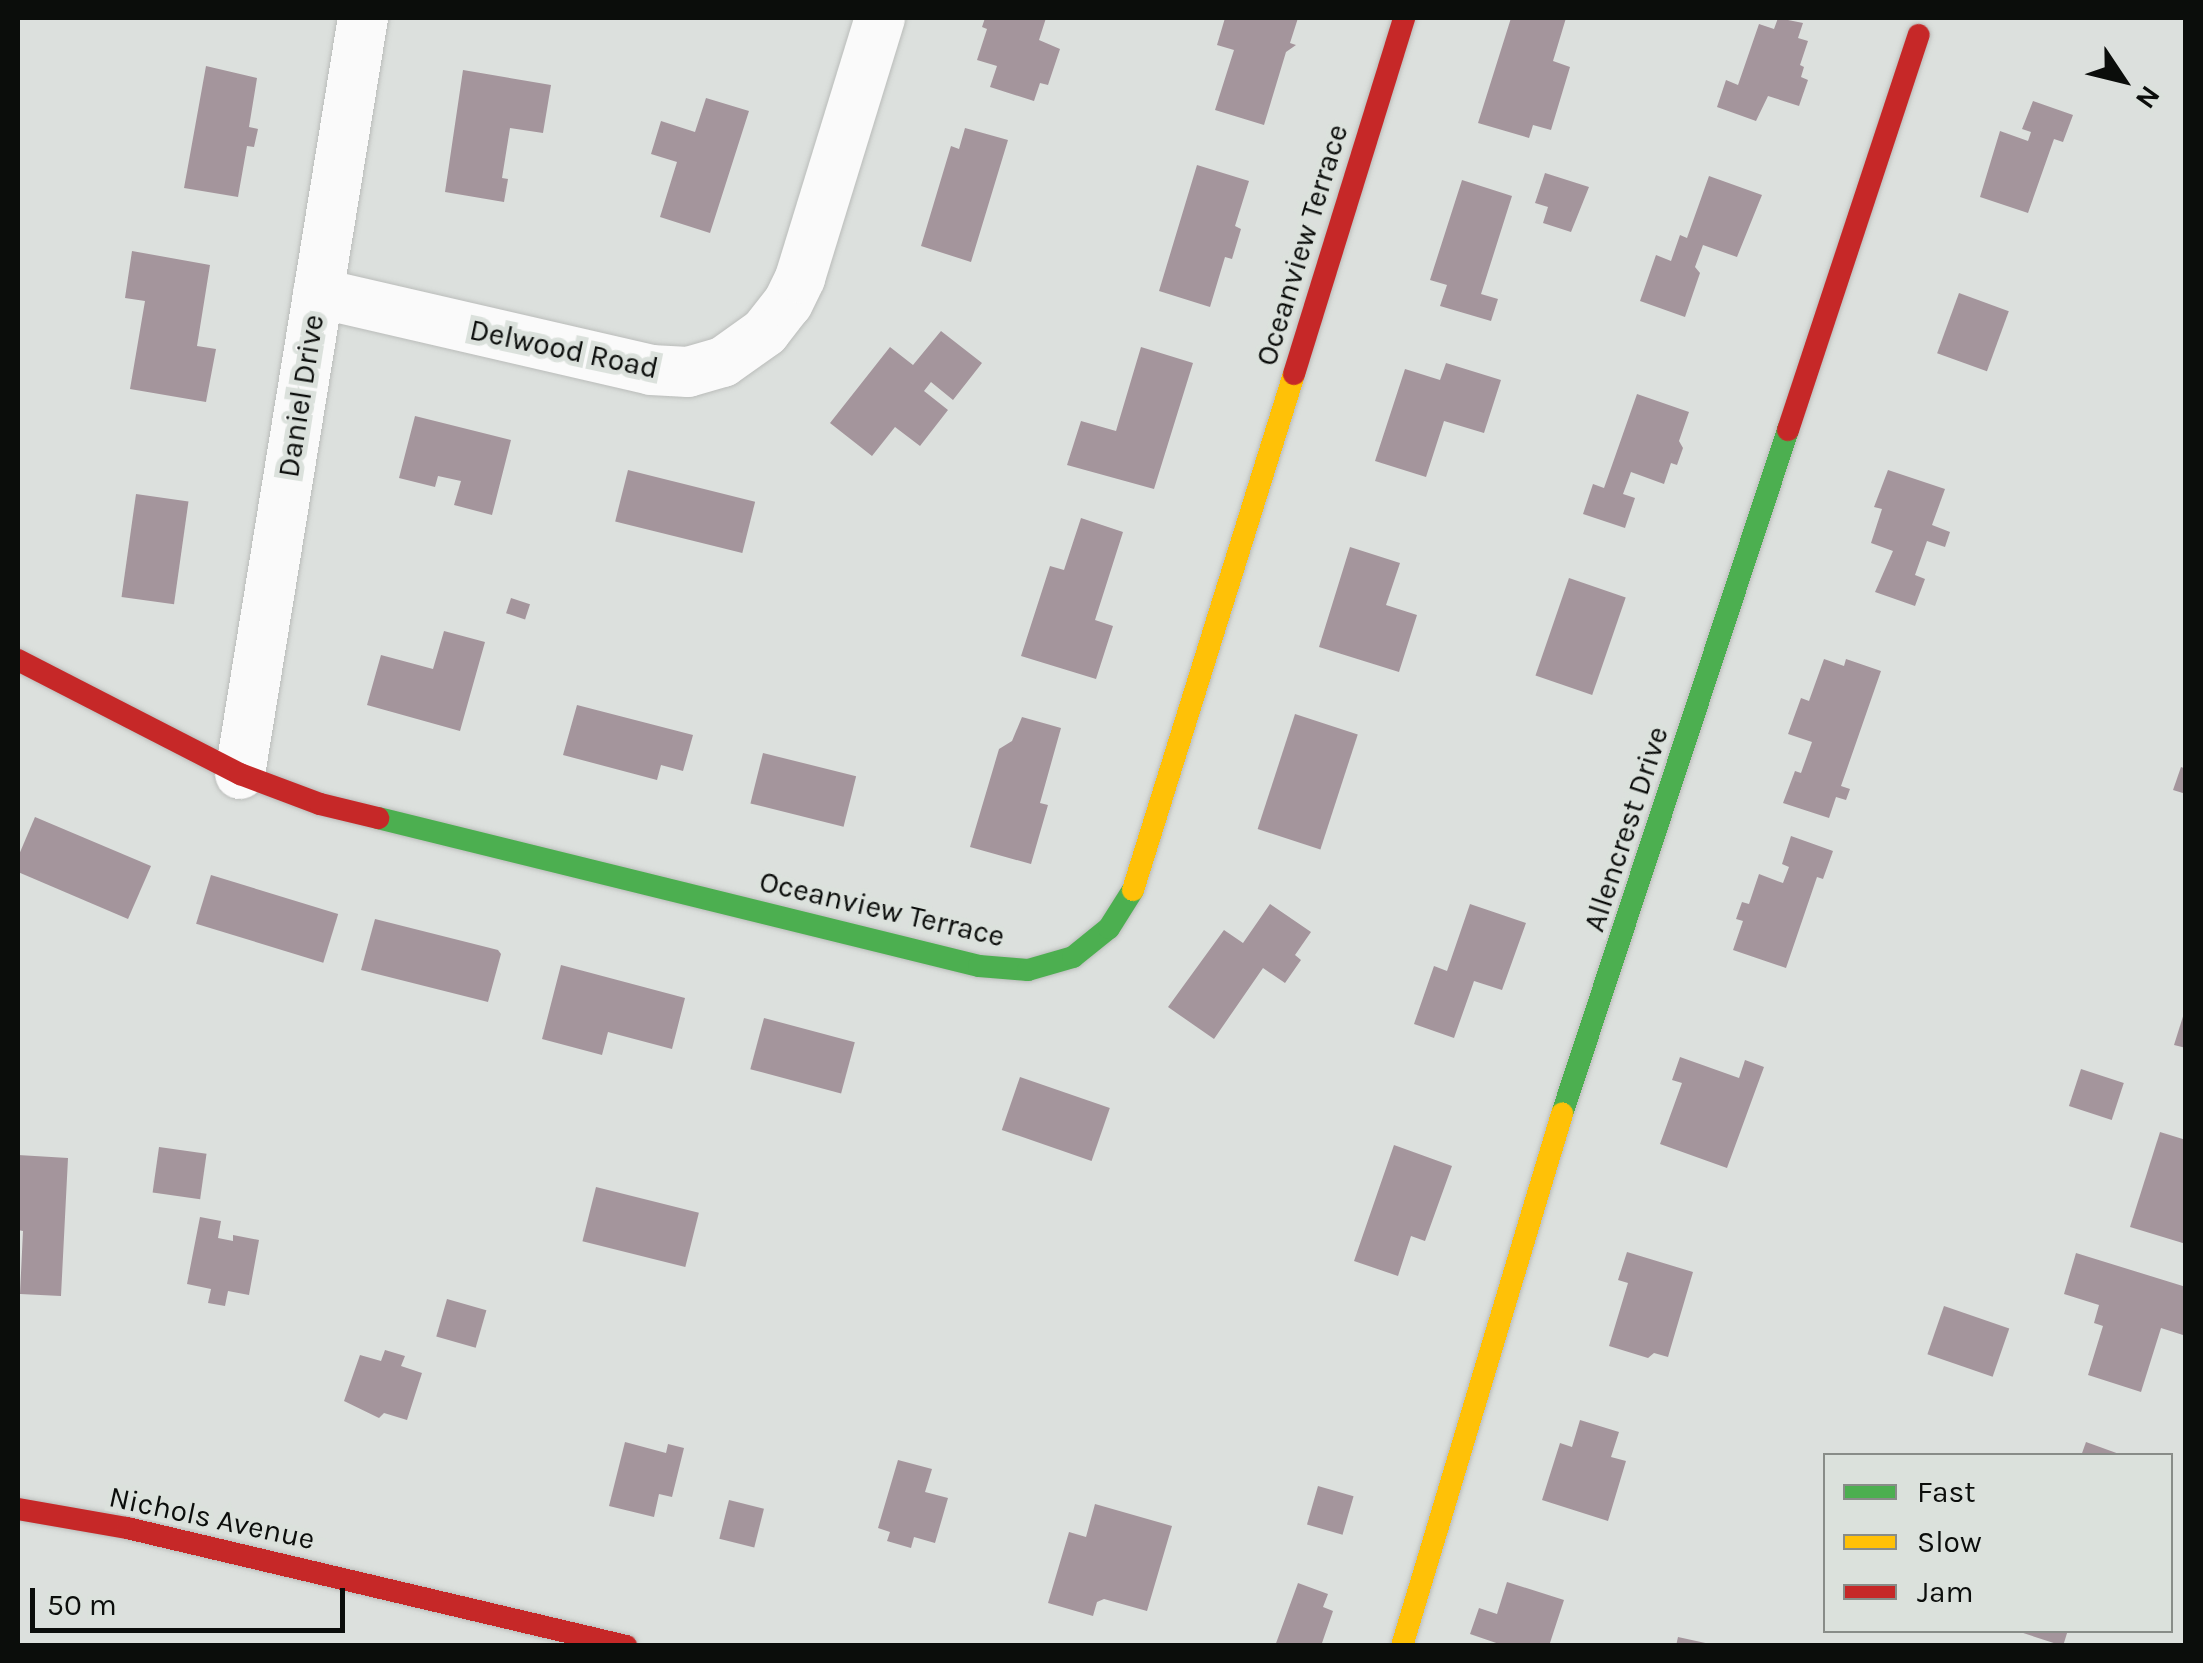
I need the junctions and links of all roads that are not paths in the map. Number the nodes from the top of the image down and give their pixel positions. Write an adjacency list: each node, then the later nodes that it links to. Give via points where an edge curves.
1 (363, 18): 5 (street, Daniel Drive)
2 (880, 18): 5 (street, Delwood Road, via 800,278 776,320 722,362 688,372 650,370)
3 (1404, 18): 7 (street, Oceanview Terrace, via 1134,888 1109,928 1073,956 1028,970 979,966 320,804)
4 (1919, 35): 10 (street, Allencrest Drive, via 1564,1108)
5 (318, 293): 7 (street, Daniel Drive)
6 (18, 660): 7 (street, Oceanview Terrace)
7 (240, 774)
8 (18, 1508): 9 (street, Nichols Avenue)
9 (626, 1646)
10 (1402, 1646)

